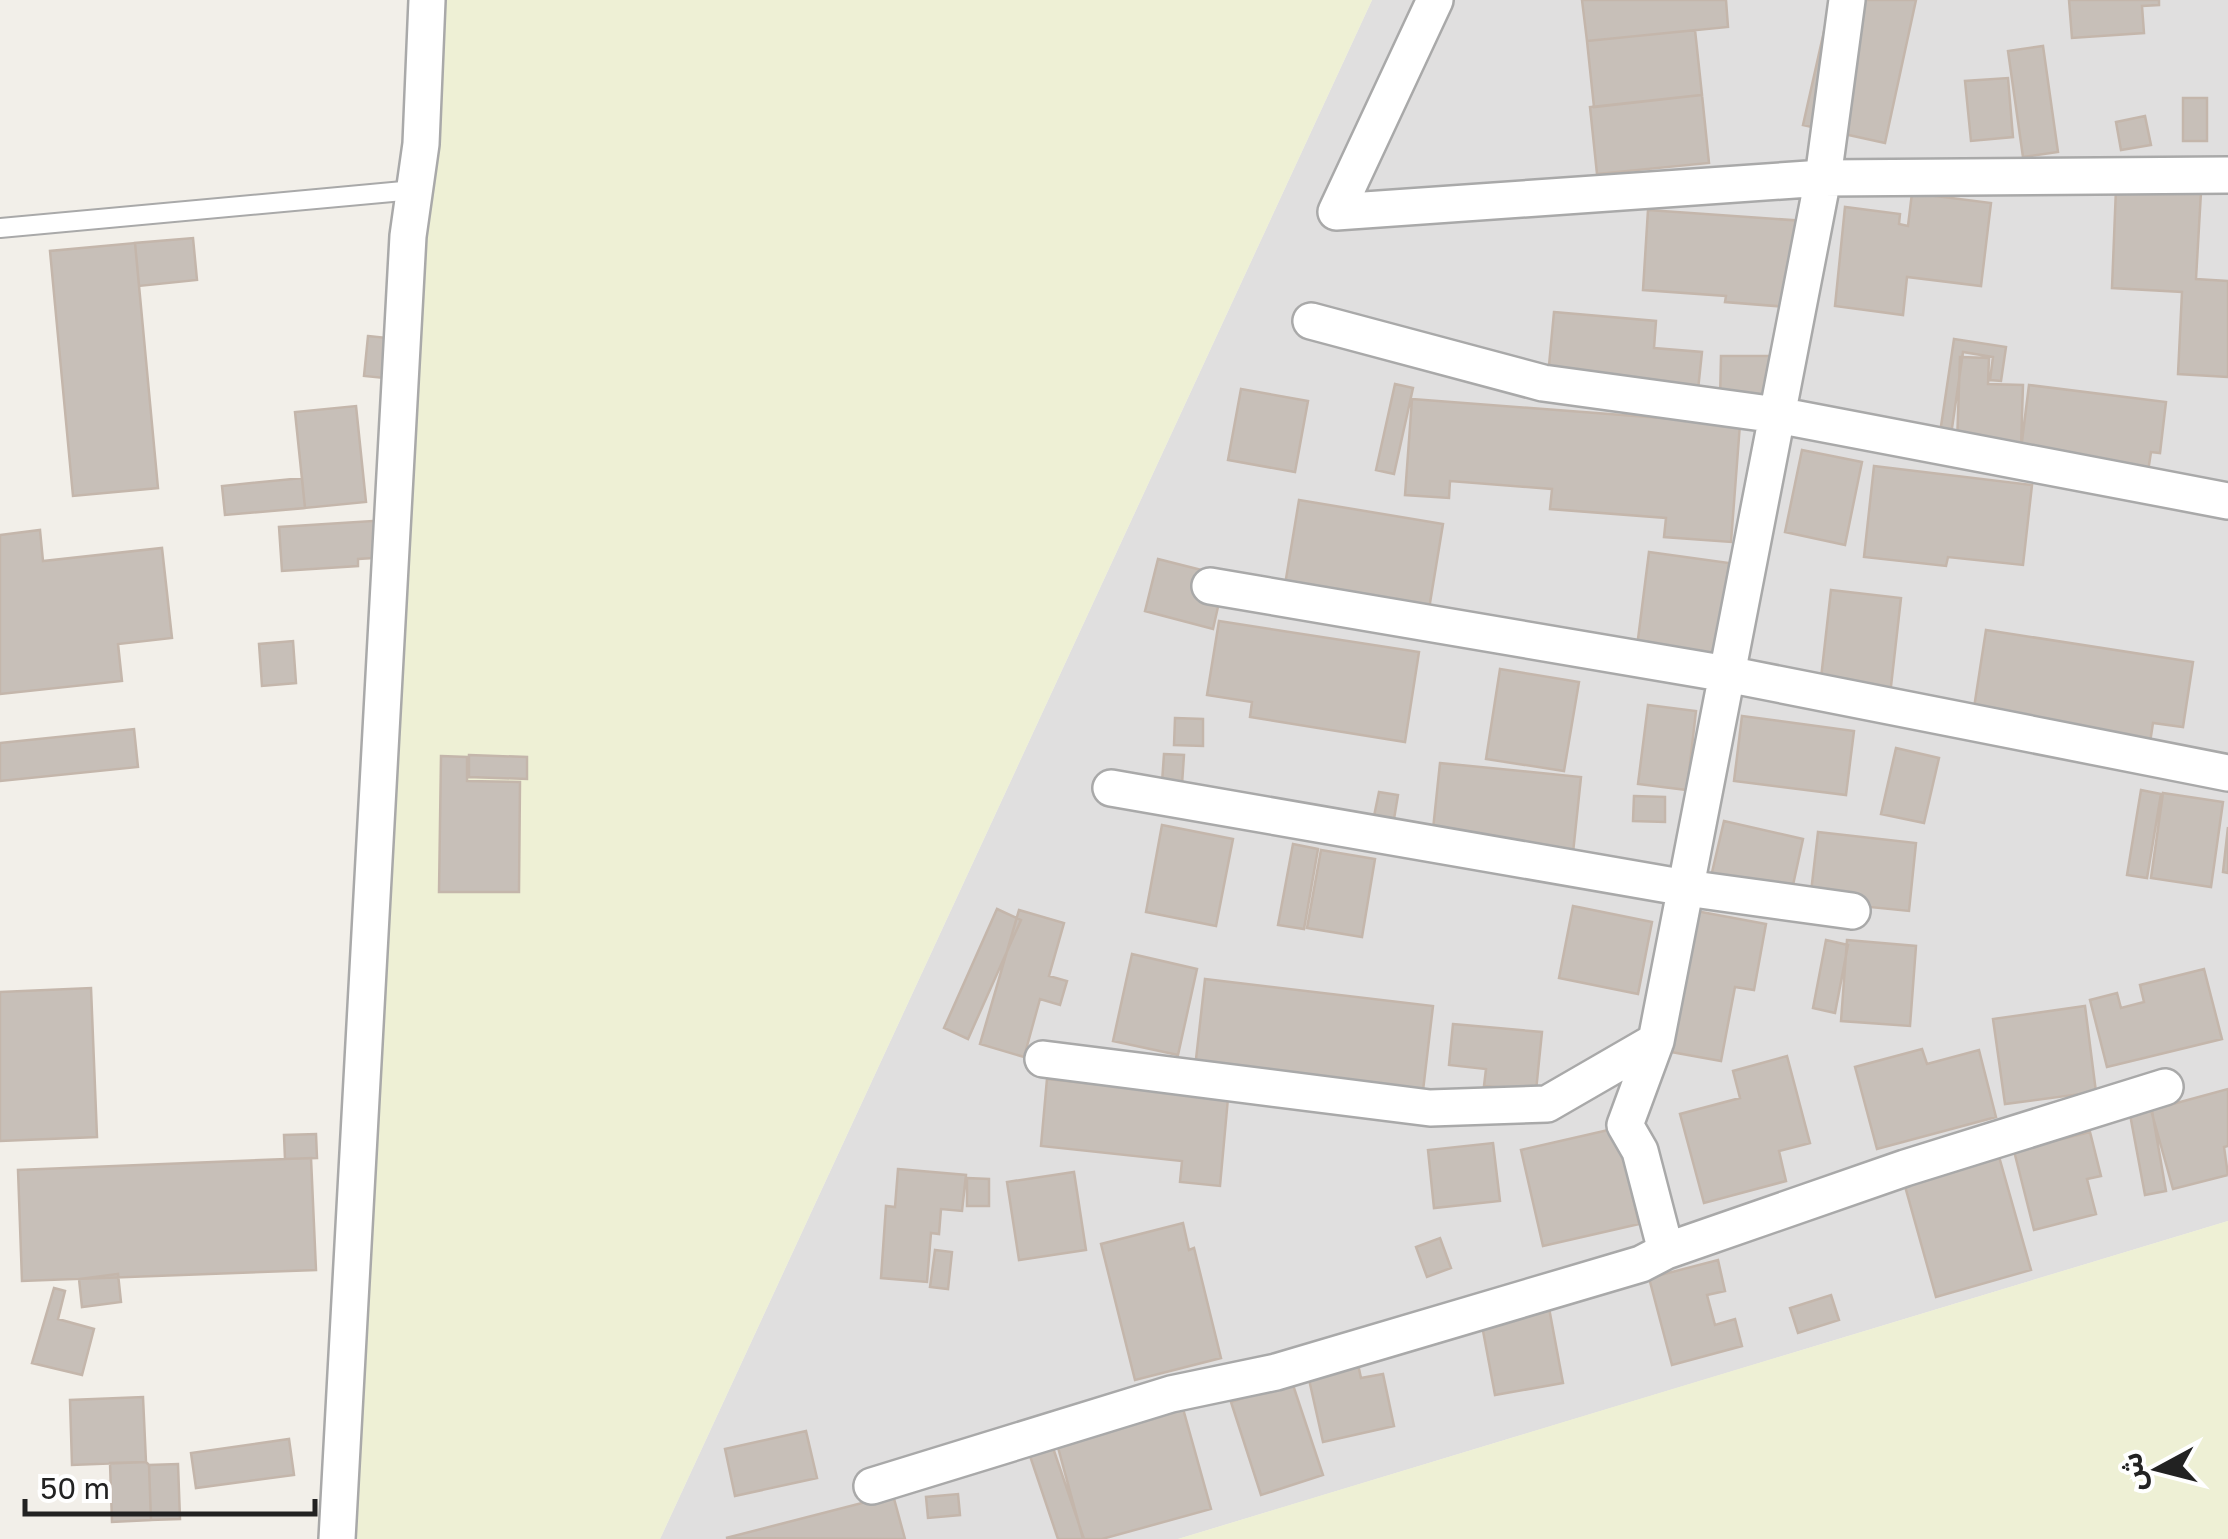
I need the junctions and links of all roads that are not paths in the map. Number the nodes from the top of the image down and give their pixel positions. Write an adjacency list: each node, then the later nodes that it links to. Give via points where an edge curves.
1 (428, 0): 6 (street)
2 (1435, 0): 5 (street, via 1336,212)
3 (1847, 0): 5 (street)
4 (2228, 176): 5 (street)
5 (1824, 178): 9 (street)
6 (414, 190): 7 (lane); 22 (street)
7 (0, 228)
8 (1311, 322): 9 (street, via 1543,383)
9 (1777, 414): 10 (street); 12 (street)
10 (2228, 501)
11 (1210, 586): 12 (street)
12 (1728, 674): 13 (street); 15 (street)
13 (2228, 772)
14 (1111, 788): 15 (street)
15 (1686, 888): 16 (street); 17 (street)
16 (1852, 910)
17 (1656, 1041): 18 (street, via 1547,1104 1430,1108); 20 (street, via 1625,1125 1640,1151)
18 (1043, 1059)
19 (2165, 1087): 20 (street)
20 (1666, 1252): 21 (street)
21 (872, 1486)
22 (337, 1539)

